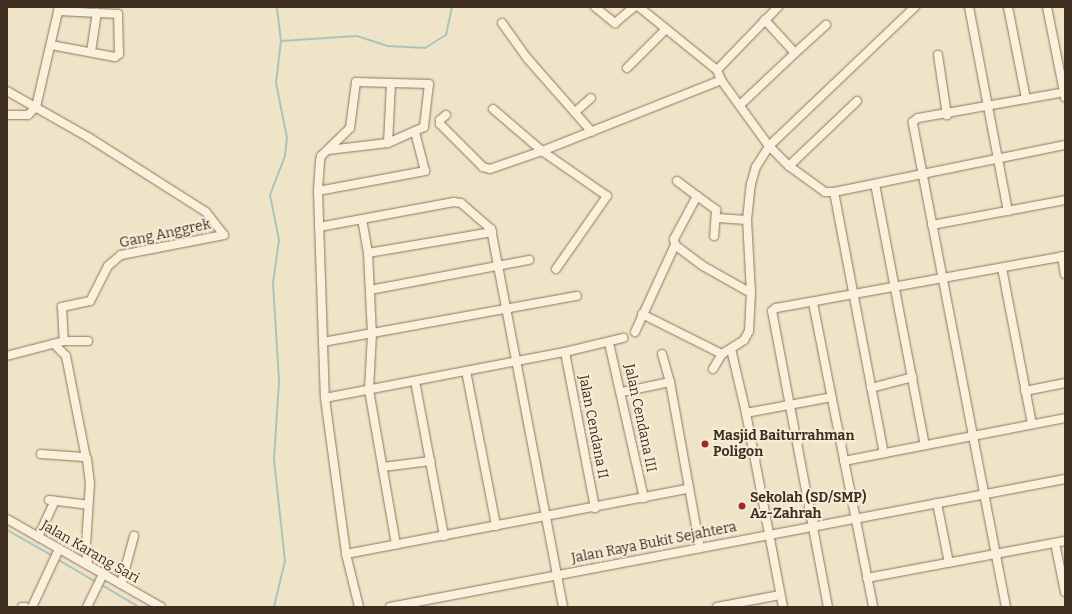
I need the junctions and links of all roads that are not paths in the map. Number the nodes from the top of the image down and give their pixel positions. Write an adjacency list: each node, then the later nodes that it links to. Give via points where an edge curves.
1 (595, 7): 2 (street, via 615,23)
2 (634, 7)
3 (640, 7): 14 (street)
4 (778, 7): 11 (street)
5 (915, 7): 40 (street)
6 (969, 7): 29 (street)
7 (1008, 7): 26 (street)
8 (1047, 7): 24 (street)
9 (58, 9): 10 (street); 15 (street)
10 (97, 12): 16 (street); 16 (street, via 116,13 120,16 118,54 115,56)
11 (765, 20): 17 (street); 20 (street)
12 (502, 23): 32 (street, via 527,58)
13 (826, 25): 17 (street)
14 (666, 29): 19 (street); 20 (street)
15 (51, 45): 16 (street); 30 (street)
16 (91, 52)
17 (796, 53): 28 (street)
18 (938, 55): 35 (street)
19 (627, 68)
20 (717, 70): 21 (street)
21 (722, 80): 28 (street); 37 (street)
22 (391, 83): 36 (street, via 429,84 426,125); 38 (street); 41 (street, via 356,82 350,128)
23 (7, 91): 30 (street)
24 (1065, 94): 26 (street)
25 (591, 98): 32 (street)
26 (1026, 99): 29 (street)
27 (857, 102): 44 (street)
28 (740, 105): 40 (street)
29 (990, 106): 35 (street); 43 (street)
30 (36, 107): 33 (street, via 28,115); 81 (street, Gang Anggrek, via 206,212 224,235 121,255 108,266 89,302 62,307)
31 (494, 109): 42 (street)
32 (575, 112): 37 (street)
33 (7, 115)
34 (446, 115): 42 (street, via 440,120 440,124 486,169)
35 (947, 115): 45 (street, via 918,118 913,122)
36 (415, 132): 38 (street); 48 (street, via 425,171)
37 (592, 132): 42 (street)
38 (388, 143): 41 (street)
39 (1065, 145): 43 (street)
40 (769, 146): 44 (street); 55 (street, via 756,167 751,184)
41 (328, 150): 48 (street, via 320,161)
42 (542, 152): 66 (street, via 606,196)
43 (999, 159): 45 (street); 52 (street)
44 (789, 166): 49 (street, via 822,190)
45 (923, 175): 47 (street); 56 (street)
46 (677, 181): 50 (street)
47 (875, 184): 49 (street); 69 (street)
48 (318, 191): 57 (street)
49 (834, 192): 72 (street)
50 (697, 196): 53 (street, via 714,207); 60 (street, via 674,239)
51 (1065, 200): 52 (street)
52 (1008, 211): 56 (street)
53 (717, 218): 55 (street); 59 (street)
54 (362, 219): 57 (street); 58 (street, via 454,202 461,203); 61 (street)
55 (747, 220): 71 (street)
56 (932, 225): 68 (street)
57 (319, 227): 82 (street)
58 (492, 232): 61 (street); 64 (street)
59 (714, 236)
60 (675, 245): 71 (street, via 703,266); 76 (street)
61 (368, 253): 70 (street)
62 (1063, 256): 65 (street); 67 (street)
63 (529, 260): 64 (street)
64 (498, 266): 70 (street); 75 (street)
65 (1002, 268): 68 (street); 99 (street)
66 (556, 269)
67 (1065, 274)
68 (943, 279): 69 (street); 107 (street)
69 (895, 288): 72 (street); 93 (street)
70 (370, 290): 78 (street)
71 (751, 293): 85 (street, via 749,331 744,340)
72 (854, 295): 74 (street); 97 (street)
73 (576, 296): 75 (street)
74 (813, 303): 101 (street); 103 (street, via 776,308 772,311)
75 (507, 310): 78 (street); 90 (street)
76 (642, 314): 77 (street); 88 (street)
77 (635, 332)
78 (372, 334): 82 (street); 98 (street)
79 (623, 338): 83 (street)
80 (88, 341): 81 (street)
81 (64, 342): 84 (street)
82 (323, 342): 102 (street)
83 (609, 343): 86 (street); 100 (street, Jalan Cendana III)
84 (56, 346): 89 (street); 111 (street, via 66,356)
85 (731, 349): 88 (street); 104 (street)
86 (565, 352): 90 (street); 121 (street, Jalan Cendana II)
87 (662, 354): 95 (street)
88 (722, 354): 91 (street)
89 (7, 356)
90 (516, 361): 92 (street); 122 (street)
91 (713, 369)
92 (466, 371): 94 (street); 125 (street)
93 (913, 377): 97 (street); 108 (street)
94 (415, 381): 98 (street); 112 (street)
95 (670, 382): 100 (street); 116 (street)
96 (1065, 384): 99 (street)
97 (871, 388): 109 (street)
98 (369, 390): 102 (street); 114 (street)
99 (1025, 391): 106 (street)
100 (622, 392): 118 (street, Jalan Cendana III)
101 (832, 397): 103 (street); 113 (street)
102 (325, 398): 136 (street)
103 (790, 406): 104 (street); 126 (street)
104 (746, 413): 127 (street)
105 (1065, 418): 106 (street)
106 (1032, 424): 107 (street)
107 (973, 435): 108 (street); 117 (street)
108 (925, 445): 109 (street)
109 (884, 453): 113 (street)
110 (41, 454): 111 (street)
111 (86, 458): 120 (street, via 90,483)
112 (431, 461): 114 (street); 129 (street)
113 (844, 461): 123 (street)
114 (383, 467): 133 (street)
115 (1065, 479): 117 (street, Jalan Raya Bukit Sejahtera)
116 (688, 489): 118 (street); 134 (street)
117 (984, 494): 119 (street, Jalan Raya Bukit Sejahtera); 137 (street)
118 (644, 498): 121 (street)
119 (936, 503): 123 (street, Jalan Raya Bukit Sejahtera); 138 (street)
120 (88, 504): 130 (street, via 52,500); 139 (street)
121 (595, 508): 122 (street)
122 (546, 516): 125 (street); 140 (street)
123 (856, 519): 126 (street, Jalan Raya Bukit Sejahtera); 142 (street)
124 (7, 520): 130 (street, Jalan Karang Sari)
125 (496, 526): 129 (street)
126 (814, 526): 127 (street, Jalan Raya Bukit Sejahtera); 156 (street)
127 (769, 535): 134 (street, Jalan Raya Bukit Sejahtera); 145 (street)
128 (134, 536): 143 (street)
129 (444, 536): 133 (street)
130 (38, 537): 135 (street, Jalan Karang Sari)
131 (1065, 541): 132 (street)
132 (1055, 543): 137 (street); 144 (street)
133 (396, 544): 136 (street)
134 (700, 548): 140 (street, Jalan Raya Bukit Sejahtera)
135 (58, 551): 139 (street, Jalan Karang Sari); 148 (street)
136 (346, 554): 151 (street)
137 (996, 554): 138 (street); 158 (street)
138 (949, 563): 142 (street)
139 (88, 565): 141 (street, Jalan Karang Sari)
140 (557, 575): 152 (street, Jalan Raya Bukit Sejahtera); 153 (street)
141 (102, 576): 143 (street, Jalan Karang Sari); 149 (street)
142 (867, 578): 157 (street)
143 (121, 584): 150 (street, Jalan Karang Sari)
144 (1065, 592)
145 (780, 595): 154 (street); 155 (street)
146 (22, 607): 147 (street)
147 (25, 607)
148 (32, 607)
149 (87, 607)
150 (161, 607)
151 (359, 607)
152 (390, 607)
153 (563, 607)
154 (717, 607)
155 (783, 607)
156 (828, 607)
157 (873, 607)
158 (1006, 607)

